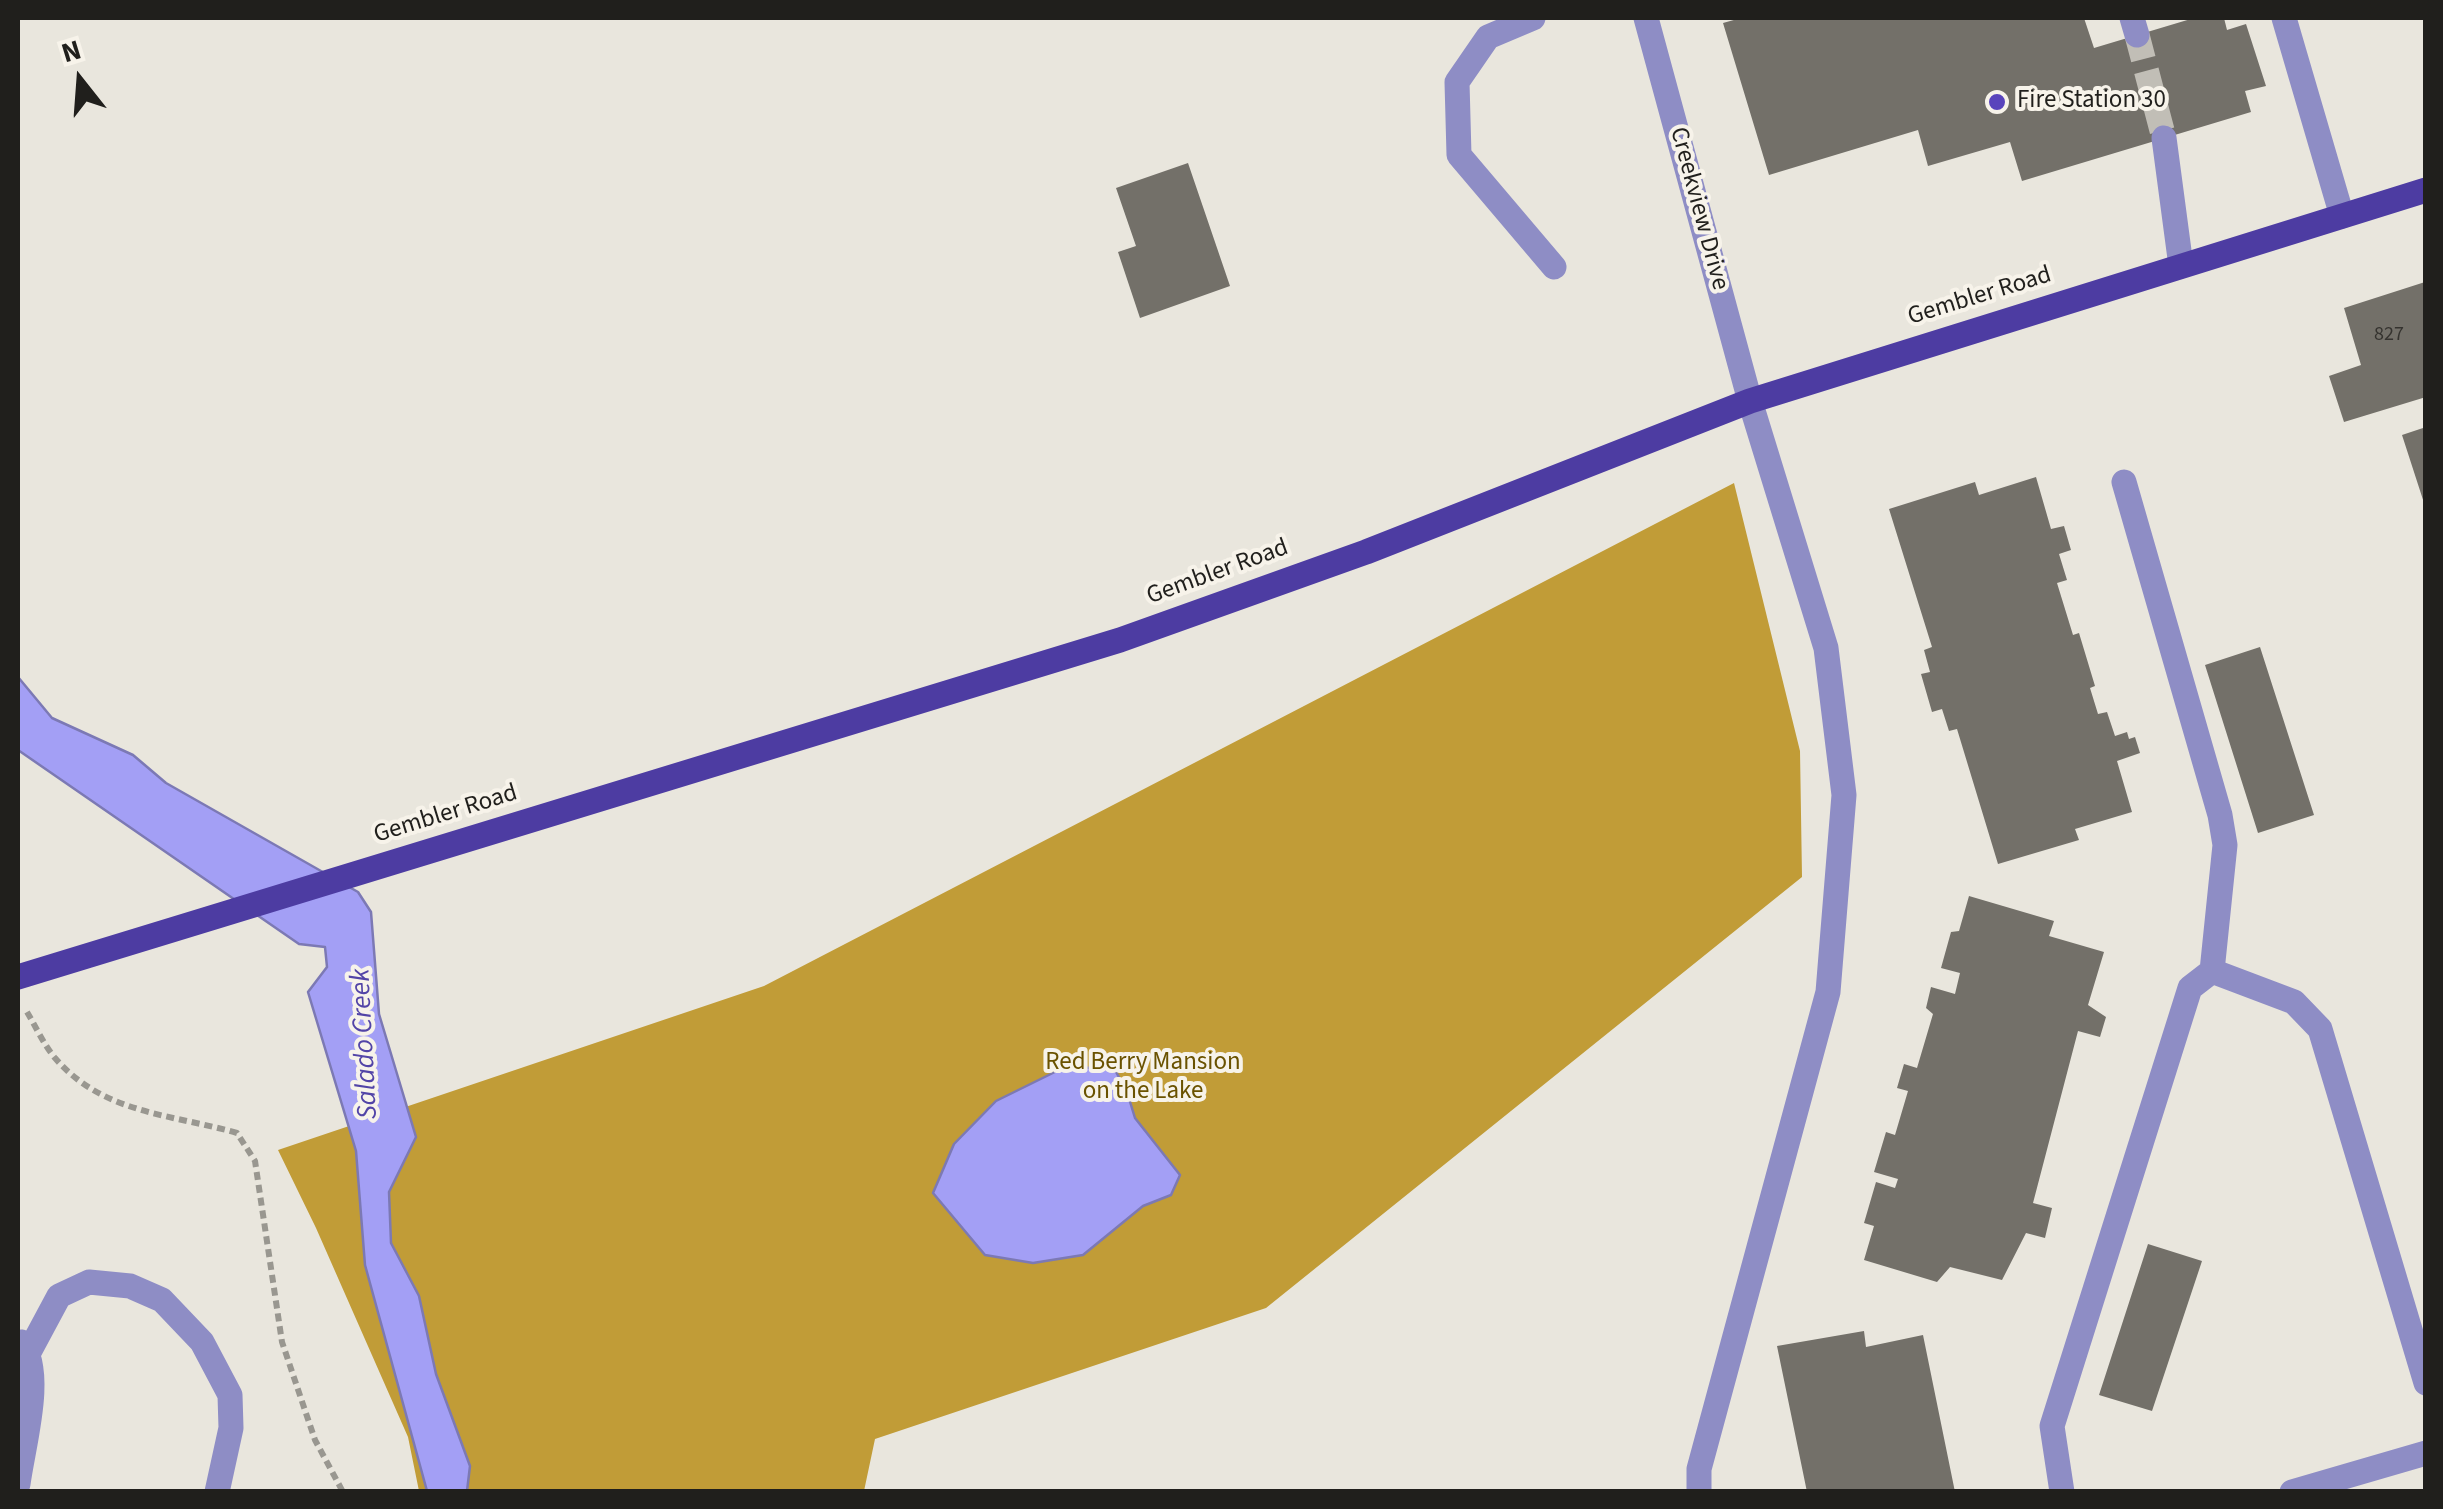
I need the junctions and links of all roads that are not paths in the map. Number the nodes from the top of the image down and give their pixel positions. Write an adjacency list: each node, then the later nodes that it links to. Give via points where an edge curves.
1 (1533, 18): 8 (street, via 1488,37 1458,82 1459,156)
2 (1646, 18): 9 (street, Creekview Drive)
3 (2284, 18): 6 (street)
4 (2164, 138): 7 (street)
5 (2426, 190): 6 (main road, Gembler Road)
6 (2342, 216): 7 (main road, Gembler Road)
7 (2181, 266): 9 (main road, Gembler Road)
8 (1554, 267)
9 (1750, 401): 12 (main road, Gembler Road, via 1138,634); 18 (street, Creekview Drive, via 1826,648 1844,794 1828,992 1699,1470)
10 (2124, 482): 11 (street, via 2220,815 2225,845)
11 (2212, 972): 14 (street, via 2294,1002 2320,1029); 19 (street, via 2190,988 2052,1426)
12 (18, 976)
13 (23, 1345): 16 (street, via 33,1380); 17 (street, via 60,1296 89,1282 130,1286 162,1300 202,1342 230,1395 231,1428)
14 (2426, 1384)
15 (2426, 1453): 20 (street)
16 (18, 1484)
17 (217, 1492)
18 (1699, 1492)
19 (2062, 1492)
20 (2292, 1492)

